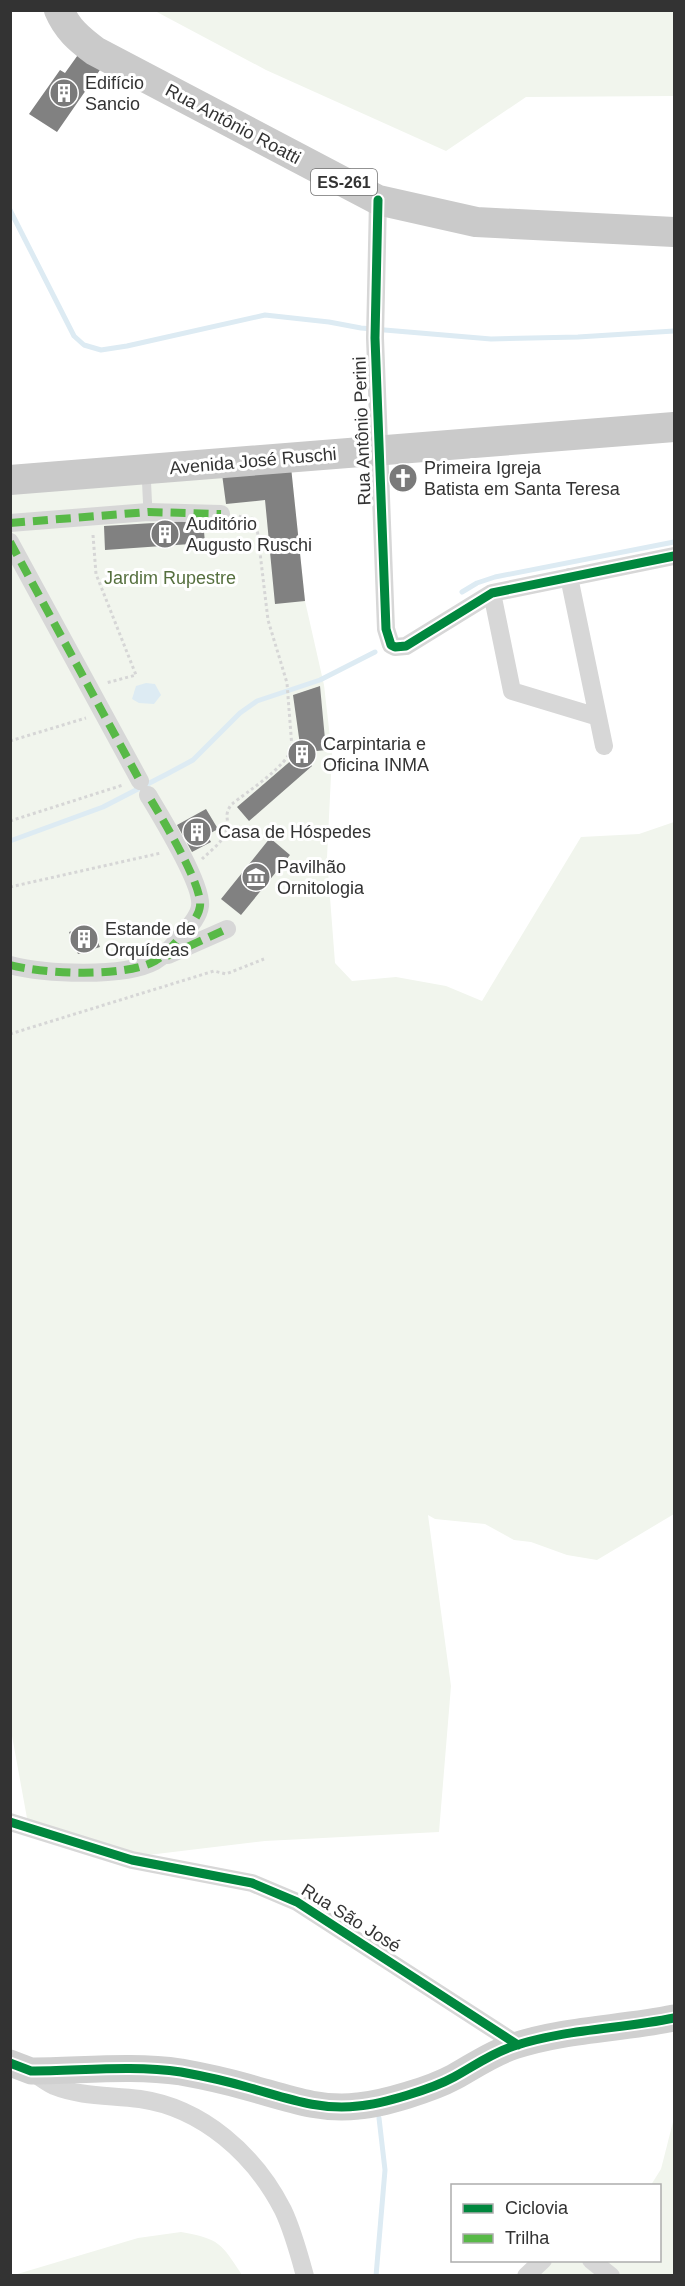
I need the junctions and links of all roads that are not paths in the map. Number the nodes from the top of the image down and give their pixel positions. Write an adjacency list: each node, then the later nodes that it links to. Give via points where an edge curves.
1 (59, 10): 2 (main road, Rua Antônio Roatti / ES-261, via 75,36 95,51)
2 (378, 200): 3 (main road, Rua Antônio Roatti / ES-261, via 476,222); 5 (street, Rua Antônio Perini, via 375,338)
3 (675, 232)
4 (675, 427): 5 (main road, Avenida José Ruschi)
5 (379, 449): 6 (main road, Avenida José Ruschi); 14 (street, Rua Antônio Perini, via 387,636 391,645 406,646)
6 (146, 471): 7 (main road, Avenida José Ruschi); 8 (lane)
7 (10, 480)
8 (148, 512): 9 (street); 10 (street)
9 (221, 514)
10 (10, 523)
11 (10, 542): 18 (street, via 179,849 199,895 200,908 189,927)
12 (675, 556): 13 (street)
13 (569, 577): 14 (street); 15 (street)
14 (492, 593): 15 (street, via 512,692)
15 (598, 717): 16 (street)
16 (604, 746)
17 (227, 929): 18 (street)
18 (156, 961): 19 (street, via 99,972 29,970)
19 (10, 965)
20 (10, 1821): 22 (street, Rua São José, via 132,1860 252,1883 297,1902)
21 (675, 2018): 22 (street, via 562,2034)
22 (518, 2045): 23 (street, via 499,2051 452,2079 386,2102 357,2107 306,2104 177,2072)
23 (21, 2067): 26 (street, via 67,2090 159,2103 212,2127 245,2156 268,2185 284,2212)
24 (541, 2262): 27 (street)
25 (594, 2262): 28 (street)
26 (305, 2276)
27 (526, 2276)
28 (611, 2276)

